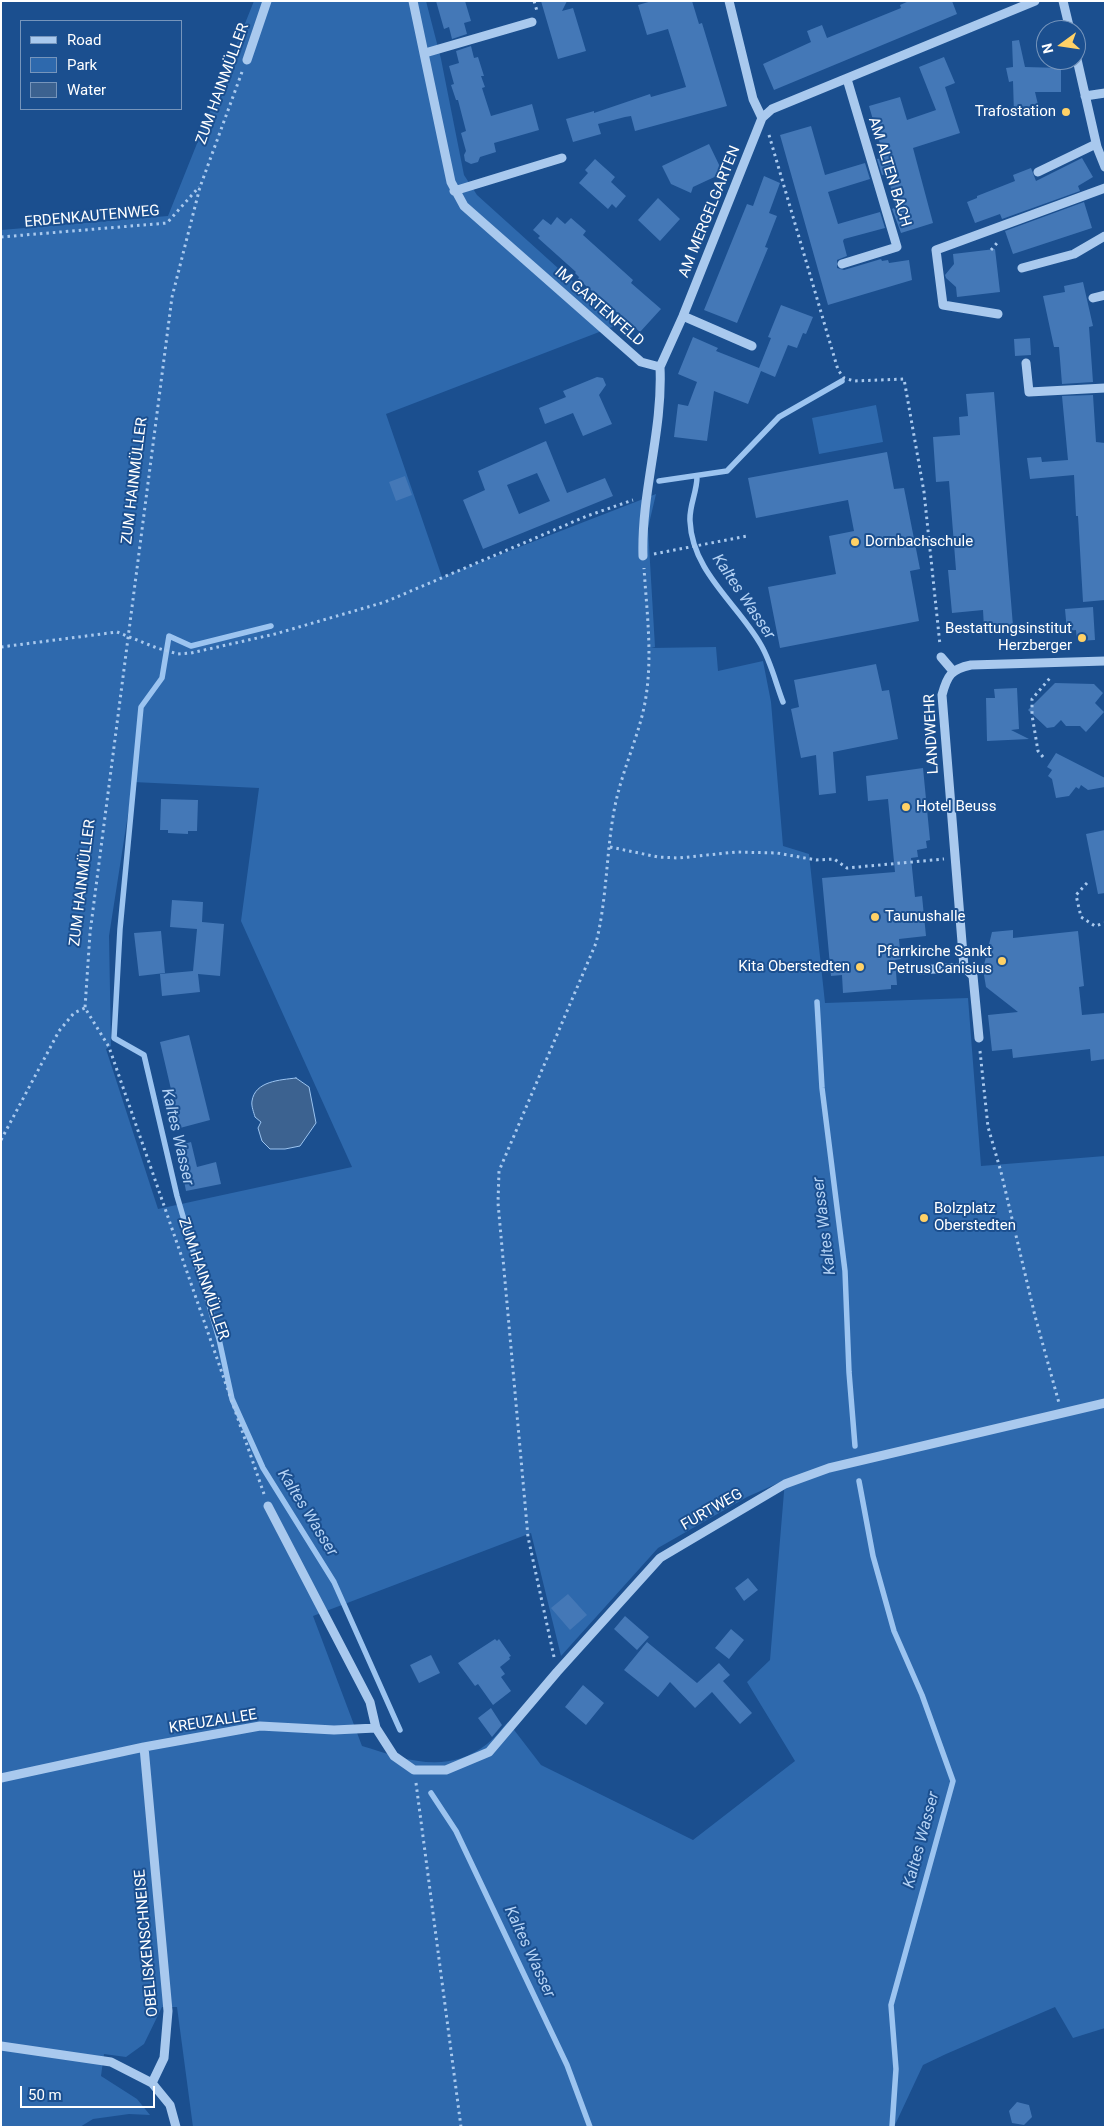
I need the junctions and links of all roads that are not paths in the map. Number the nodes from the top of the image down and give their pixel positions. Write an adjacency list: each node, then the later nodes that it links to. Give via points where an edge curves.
1 (267, 1): 9 (street, ZUM HAINMÜLLER)
2 (413, 1): 8 (street, IM GARTENFELD)
3 (728, 1): 14 (street, via 753,99)
4 (1035, 1): 11 (street)
5 (1063, 1): 6 (street)
6 (1068, 20)
7 (532, 22): 8 (street)
8 (425, 53): 20 (street, IM GARTENFELD)
9 (247, 60)
10 (1079, 70): 13 (street)
11 (847, 79): 14 (street, via 772,109); 22 (street, AM ALTEN BACH, via 897,247)
12 (1105, 93): 13 (street)
13 (1085, 96): 15 (street)
14 (762, 118): 27 (street, AM MERGELGARTEN)
15 (1099, 146): 17 (street); 18 (street)
16 (562, 158): 20 (street)
17 (1105, 167)
18 (1038, 172)
19 (1105, 188): 26 (street, via 936,250 943,305)
20 (454, 191): 30 (street, IM GARTENFELD, via 464,206 641,362)
21 (1105, 236): 23 (street, via 1074,254)
22 (842, 264)
23 (1022, 268)
24 (1105, 295): 25 (street)
25 (1093, 298)
26 (998, 314)
27 (683, 316): 28 (street); 30 (street, AM MERGELGARTEN)
28 (752, 346)
29 (1026, 363): 31 (street, via 1029,392)
30 (660, 367): 32 (street, via 661,393 642,531)
31 (1105, 388)
32 (643, 556)
33 (941, 657): 35 (street)
34 (1105, 660): 35 (street, via 971,665)
35 (953, 671): 36 (street, LANDWEHR, via 942,694)
36 (964, 967): 37 (street); 38 (street, via 973,976)
37 (919, 970)
38 (979, 1038)
39 (1105, 1403): 41 (street, FURTWEG, via 829,1468 785,1484 660,1558 489,1752 446,1770 414,1770 394,1756)
40 (268, 1506): 41 (street, via 370,1702)
41 (376, 1728): 42 (street, KREUZALLEE, via 334,1730 260,1726)
42 (144, 1747): 43 (street, KREUZALLEE); 45 (street, OBELISKENSCHNEISE, via 168,2011 164,2058)
43 (1, 1778)
44 (1, 2046): 45 (street, via 111,2062)
45 (152, 2083): 46 (street, via 170,2105)
46 (176, 2127)

